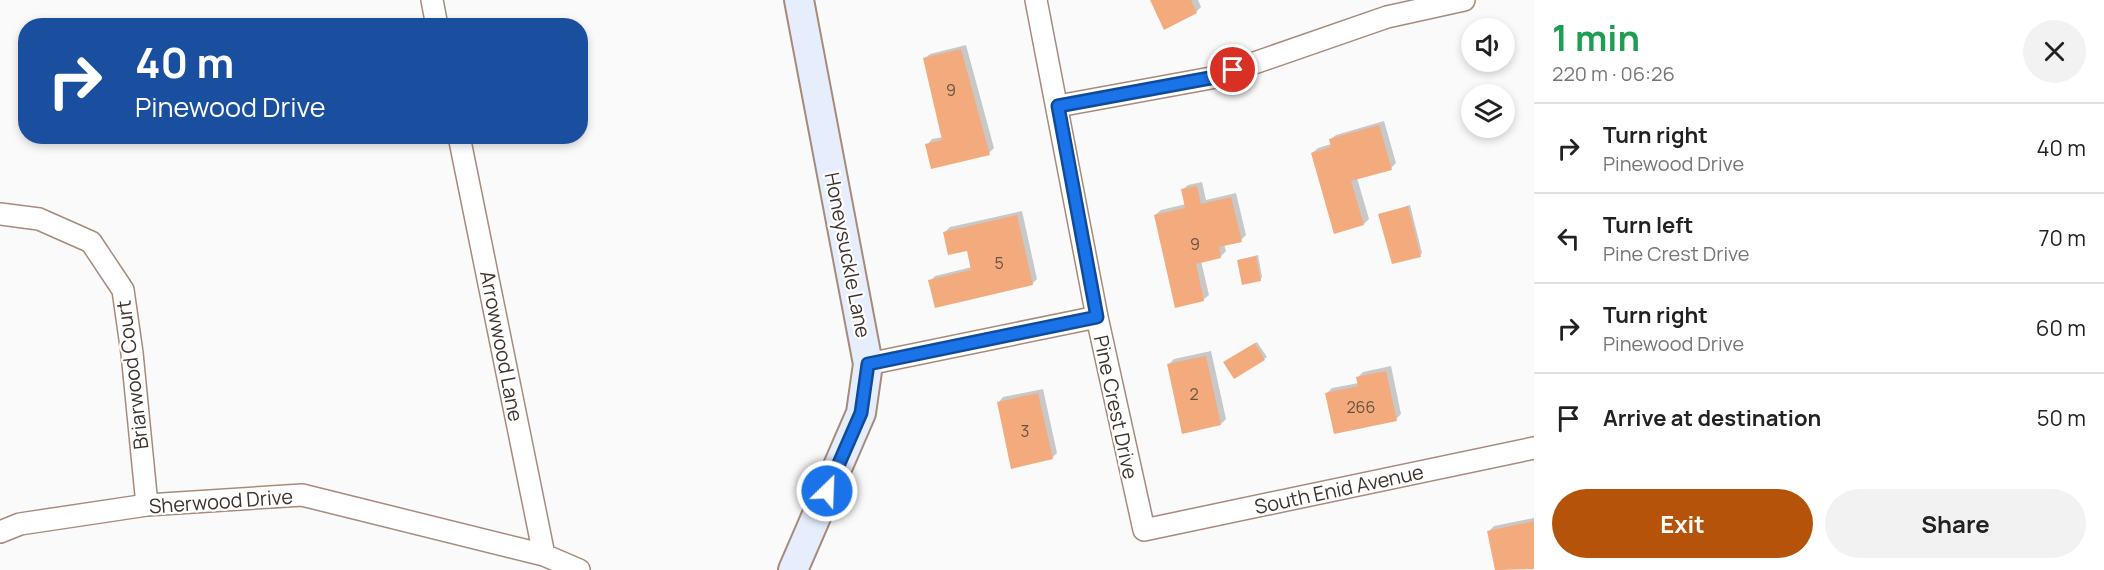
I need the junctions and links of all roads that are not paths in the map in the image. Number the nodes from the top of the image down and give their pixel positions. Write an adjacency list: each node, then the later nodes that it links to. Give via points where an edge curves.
1 (432, 0): 5 (street)
2 (799, 0): 10 (street, Honeysuckle Lane)
3 (1036, 0): 6 (street, Pine Crest Drive)
4 (1464, 0): 6 (street, via 1387,17 1210,78)
5 (435, 18)
6 (1058, 106): 9 (street, Pine Crest Drive)
7 (461, 144): 15 (street, Arrowwood Lane)
8 (0, 214): 12 (street, Briarwood Court, via 39,219 91,242 123,290)
9 (1097, 317): 10 (street); 13 (street, Pine Crest Drive)
10 (868, 364): 17 (street, Honeysuckle Lane, via 861,413)
11 (1534, 448): 13 (street, South Enid Avenue)
12 (147, 505): 14 (street, Sherwood Drive, via 20,524); 15 (street, Sherwood Drive, via 302,495)
13 (1144, 531)
14 (0, 532)
15 (544, 555): 16 (street, Sherwood Drive)
16 (579, 570)
17 (793, 570)

